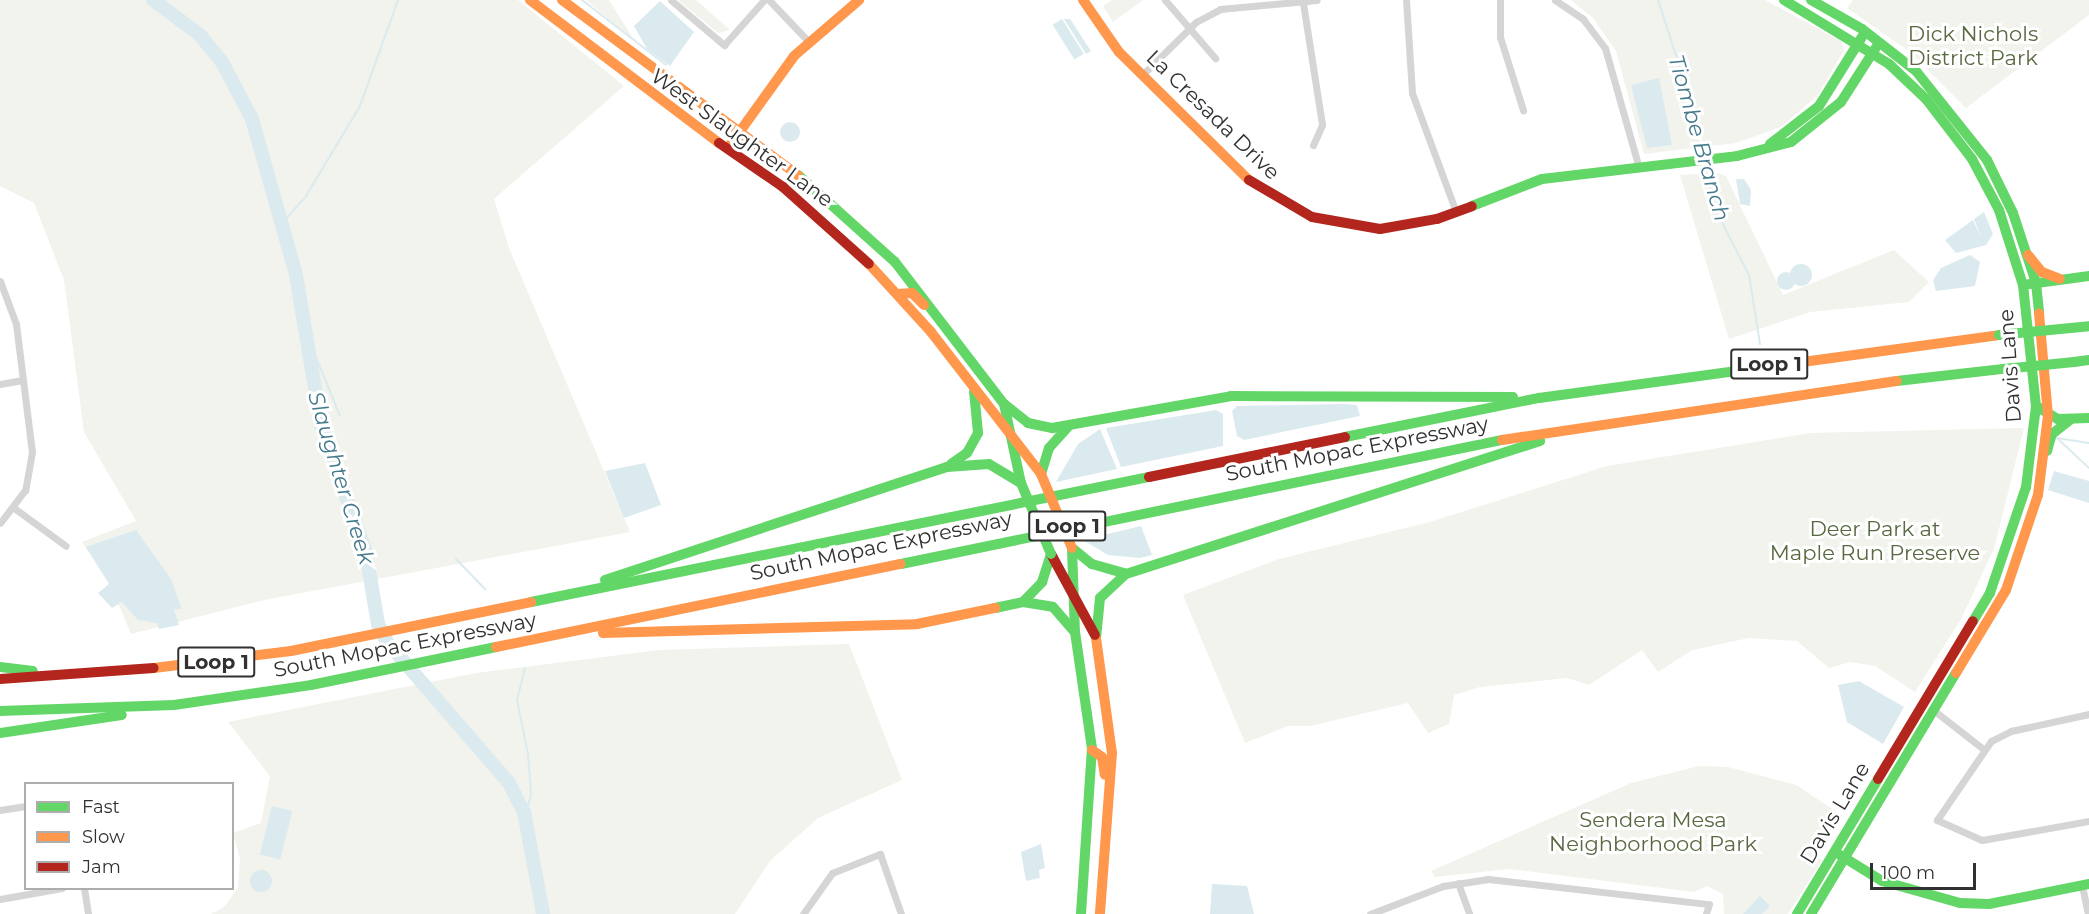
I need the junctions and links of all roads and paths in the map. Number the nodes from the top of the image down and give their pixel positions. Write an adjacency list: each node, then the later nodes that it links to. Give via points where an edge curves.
1 (530, 0): 28 (main road, West Slaughter Lane)
2 (562, 0): 25 (main road, West Slaughter Lane)
3 (671, 0): 4 (street, via 724,45)
4 (764, 0)
5 (769, 0): 18 (street)
6 (859, 0): 18 (main road)
7 (1083, 0): 23 (main road, La Cresada Drive)
8 (1166, 0): 16 (street)
9 (1317, 0): 15 (street)
10 (1406, 0): 32 (street, via 1412,93)
11 (1500, 0): 24 (street, via 1502,49)
12 (1555, 0): 30 (street, via 1589,24 1609,56)
13 (1784, 0): 19 (main road, Davis Lane)
14 (1811, 0): 17 (main road, Davis Lane)
15 (1303, 3): 16 (street, via 1229,6); 27 (street, via 1322,125)
16 (1187, 30): 22 (street); 23 (street)
17 (1865, 32): 19 (main road, La Cresada Drive); 20 (main road, Davis Lane)
18 (808, 41): 25 (main road)
19 (1859, 42): 21 (main road, Davis Lane); 29 (main road, La Cresada Drive, via 1819,106)
20 (1880, 42): 21 (main road, La Cresada Drive); 31 (main road, Davis Lane, via 1937,92)
21 (1873, 52): 26 (main road, Davis Lane, via 1926,99); 29 (main road, La Cresada Drive, via 1824,119 1791,142)
22 (1215, 58)
23 (1142, 75): 32 (main road, La Cresada Drive, via 1249,181 1301,213 1380,229)
24 (1523, 110)
25 (740, 131): 28 (main road); 36 (main road, West Slaughter Lane, via 832,201)
26 (1959, 139): 31 (main road, via 1992,184); 40 (main road, Davis Lane, via 1999,210)
27 (1313, 145)
28 (728, 148): 33 (main road, West Slaughter Lane)
29 (1762, 149): 30 (main road, La Cresada Drive)
30 (1639, 168): 32 (main road, La Cresada Drive, via 1542,179)
31 (2000, 183): 34 (main road, Davis Lane)
32 (1456, 212)
33 (848, 242): 36 (main road, via 895,283); 41 (main road, West Slaughter Lane)
34 (2028, 255): 37 (main road, via 2042,272); 39 (main road, Davis Lane)
35 (2089, 276): 37 (main road)
36 (911, 280): 43 (main road, West Slaughter Lane)
37 (2062, 280): 39 (main road)
38 (0, 281): 45 (street, via 13,310)
39 (2036, 283): 40 (main road); 51 (main road, Davis Lane)
40 (2023, 285): 50 (main road, Davis Lane)
41 (898, 294): 43 (main road, via 912,293); 47 (main road, West Slaughter Lane)
42 (2089, 326): 48 (main road, South Mopac Expressway / Loop 1, bridge)
43 (953, 330): 49 (main road, West Slaughter Lane)
44 (2089, 360): 55 (main road, South Mopac Expressway / Loop 1, bridge, via 1799,393)
45 (23, 380): 46 (street); 61 (street, via 32,465)
46 (0, 384)
47 (974, 391): 56 (main road, West Slaughter Lane); 58 (main road, via 978,434 967,453)
48 (1539, 398): 54 (main road, via 1231,396); 70 (main road, South Mopac Expressway / Loop 1)
49 (1004, 404): 54 (main road, via 1031,424); 56 (main road, West Slaughter Lane)
50 (2036, 406): 51 (main road); 67 (main road, Davis Lane, via 2026,487)
51 (2048, 416): 53 (main road); 57 (main road, Davis Lane)
52 (2089, 418): 53 (main road)
53 (2070, 420): 57 (main road, via 2054,430)
54 (1071, 425): 59 (main road, via 1048,448)
55 (1580, 429): 66 (main road); 73 (main road, South Mopac Expressway / Loop 1, via 1096,520)
56 (1010, 432): 59 (main road, West Slaughter Lane); 60 (main road, West Slaughter Lane)
57 (2047, 451): 68 (main road, Davis Lane)
58 (947, 467): 60 (main road, via 989,464); 70 (main road)
59 (1041, 474): 64 (main road, West Slaughter Lane, bridge)
60 (1021, 483): 65 (main road, West Slaughter Lane, bridge)
61 (14, 508): 62 (street); 63 (street)
62 (0, 523)
63 (66, 546)
64 (1072, 548): 66 (main road, via 1099,567); 69 (main road, West Slaughter Lane)
65 (1051, 554): 69 (main road, West Slaughter Lane); 71 (main road, via 1042,582)
66 (1126, 574): 74 (main road, via 1100,598)
67 (1994, 584): 68 (main road); 79 (main road, Davis Lane)
68 (2006, 590): 82 (main road, Davis Lane)
69 (1074, 593): 72 (main road, West Slaughter Lane); 74 (main road, West Slaughter Lane)
70 (558, 596): 77 (main road, South Mopac Expressway / Loop 1, via 357,639 210,663)
71 (1023, 602): 72 (main road, via 1053,606); 73 (main road, via 917,624)
72 (1076, 632): 75 (main road, West Slaughter Lane)
73 (556, 636): 80 (main road, South Mopac Expressway / Loop 1, via 372,673)
74 (1096, 638): 87 (main road, West Slaughter Lane)
75 (1082, 664): 86 (main road, West Slaughter Lane); 87 (main road, via 1096,736)
76 (0, 668): 77 (main road)
77 (74, 674): 78 (main road, South Mopac Expressway / Loop 1)
78 (0, 679)
79 (1924, 704): 82 (street); 92 (main road, Davis Lane)
80 (174, 705): 81 (main road, South Mopac Expressway / Loop 1); 84 (main road)
81 (0, 711)
82 (1935, 711): 85 (street); 93 (main road, Davis Lane)
83 (2089, 714): 85 (street, via 2011,731)
84 (0, 733)
85 (1982, 748): 90 (street, via 1937,820 1982,840)
86 (1092, 750): 91 (main road, via 1104,762); 102 (main road, West Slaughter Lane)
87 (1112, 753): 91 (main road, West Slaughter Lane)
88 (24, 806): 89 (street)
89 (0, 810)
90 (2089, 821)
91 (1107, 834): 103 (main road, West Slaughter Lane)
92 (1834, 852): 93 (main road); 107 (main road, Davis Lane)
93 (1845, 858): 95 (main road, via 1902,889 1960,903 1989,904); 108 (main road, Davis Lane)
94 (1458, 882): 104 (street); 105 (street); 106 (street, via 1498,879 1709,904)
95 (2086, 885): 109 (street)
96 (51, 890): 98 (street)
97 (84, 890): 99 (street)
98 (0, 899)
99 (88, 914)
100 (803, 914): 101 (street, via 824,880 880,854)
101 (901, 914)
102 (1080, 914)
103 (1100, 914)
104 (1370, 914)
105 (1469, 914)
106 (1706, 914)
107 (1797, 914)
108 (1811, 914)
109 (2088, 914)

